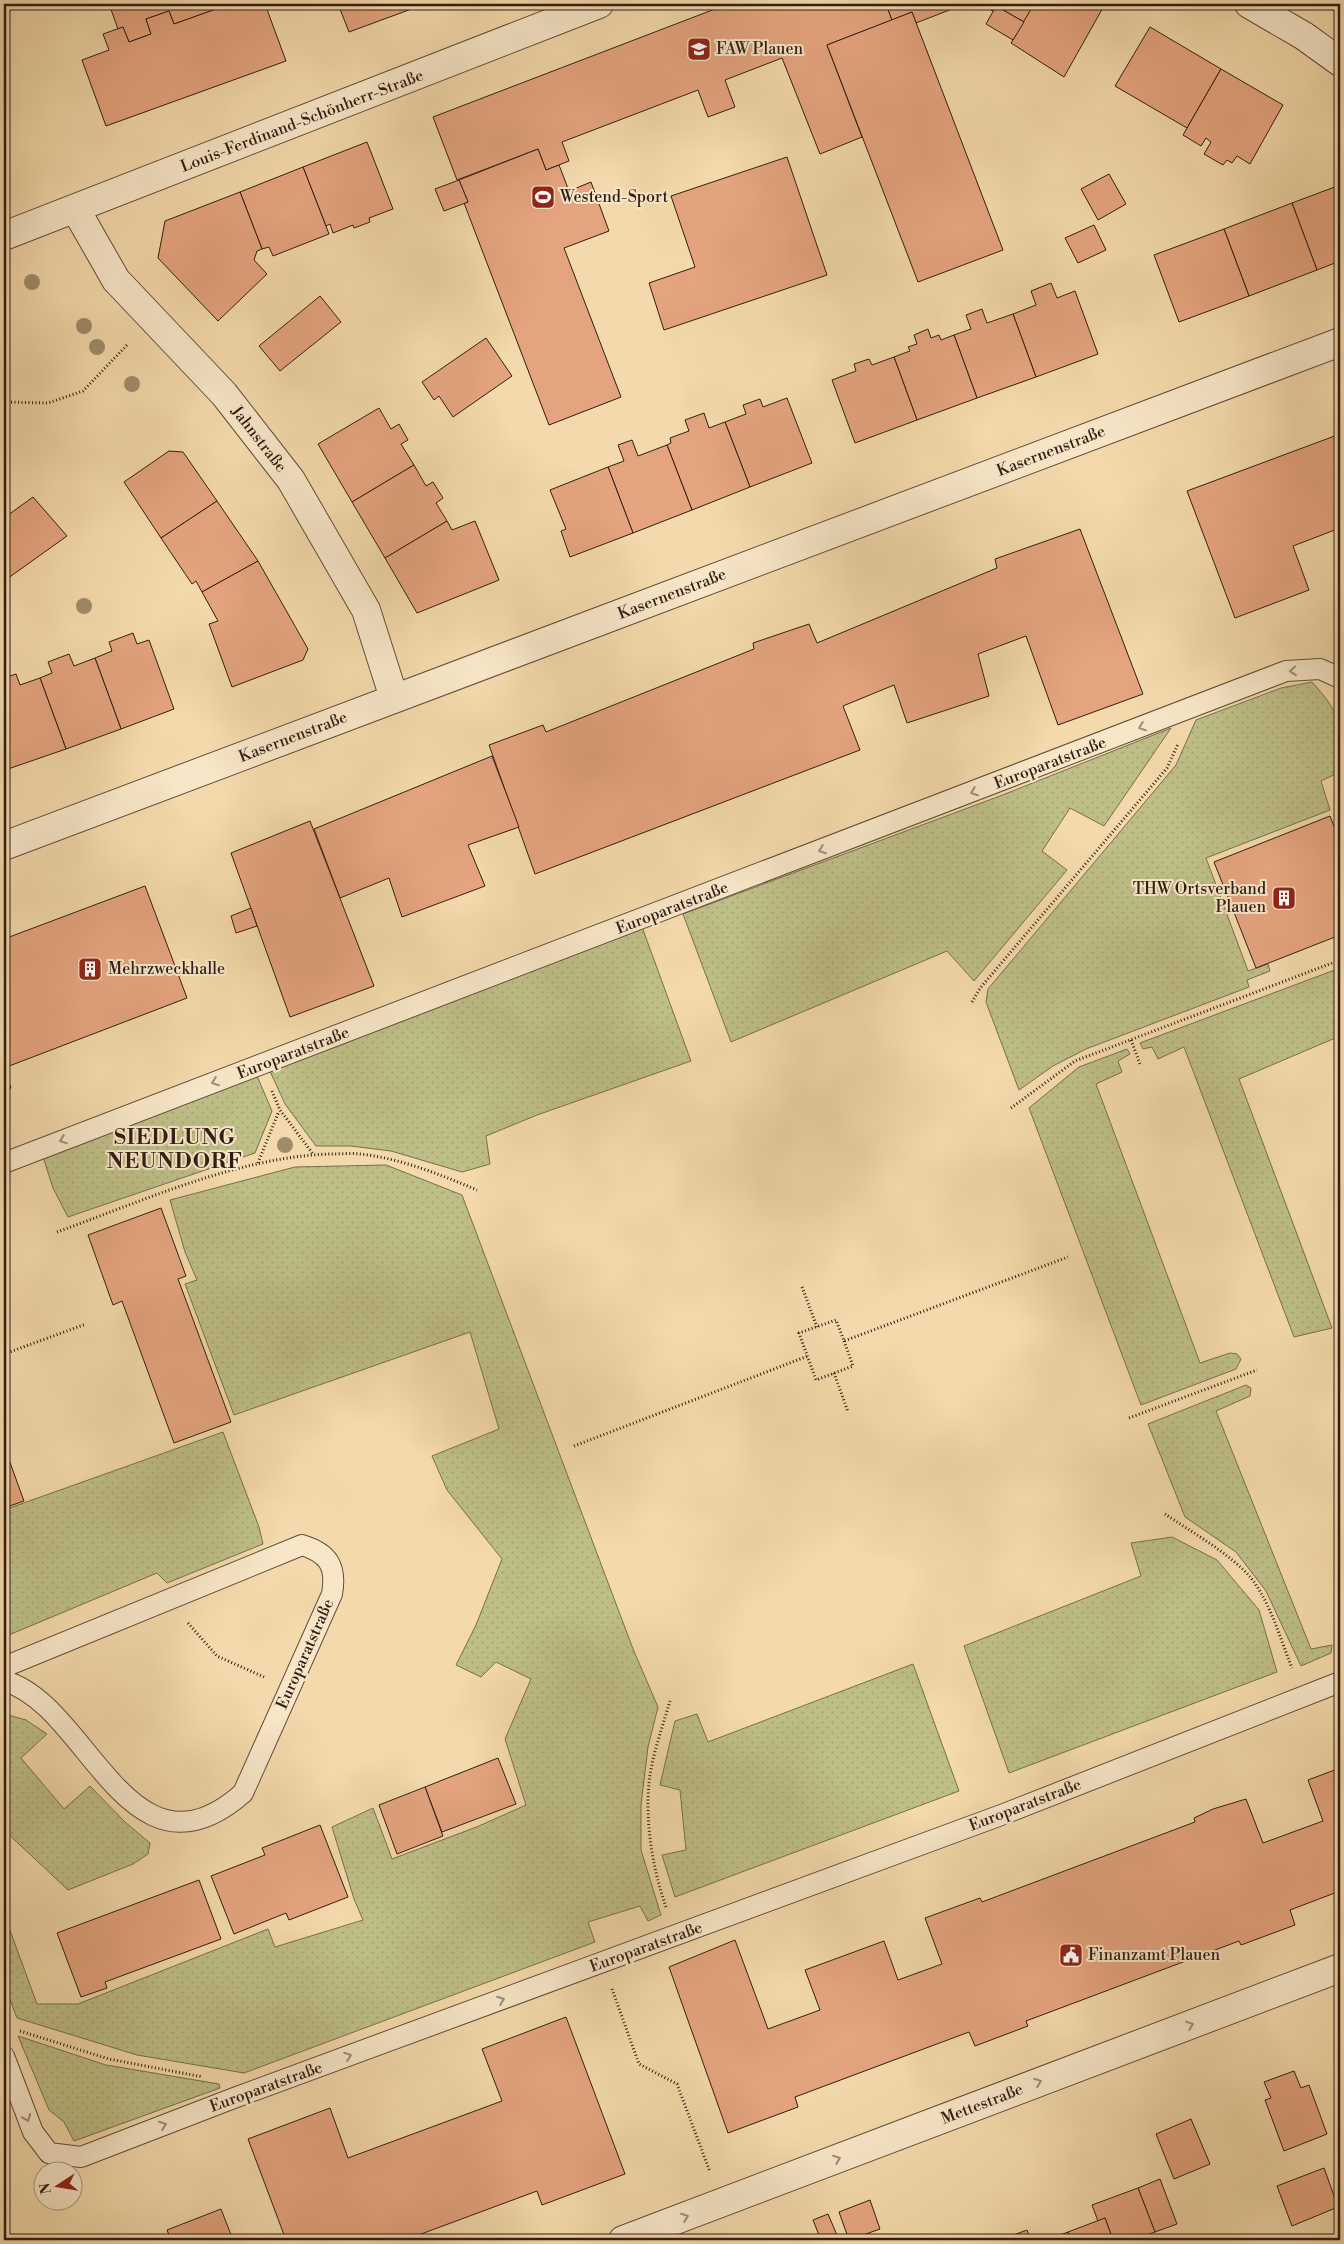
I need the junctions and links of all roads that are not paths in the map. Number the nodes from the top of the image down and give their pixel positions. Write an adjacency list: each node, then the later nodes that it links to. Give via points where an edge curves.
1 (599, 4): 4 (street, Louis-Ferdinand-Schönherr-Straße)
2 (1249, 4): 3 (street, via 1304,36)
3 (1340, 62)
4 (76, 210): 5 (street, Louis-Ferdinand-Schönherr-Straße); 8 (street, Jahnstraße, via 116,280 224,394 291,480 366,610)
5 (4, 236)
6 (1340, 342): 8 (street, Kasernenstraße)
7 (1340, 678): 10 (lane, Europaratstraße, one-way to 10, via 1320,669 1286,671)
8 (394, 698): 9 (street, Kasernenstraße)
9 (4, 846)
10 (4, 1163)
11 (4, 1667): 12 (lane, Europaratstraße, via 302,1545 320,1551 332,1566 332,1594 243,1793 226,1808 191,1820 169,1820 147,1813 126,1797 52,1715 27,1692)
12 (4, 1681)
13 (1340, 1682): 15 (lane, Europaratstraße, one-way to 13, via 33,2132 49,2153 81,2156 1004,1814)
14 (1340, 1968): 16 (street, Mettestraße, one-way to 14)
15 (4, 2056)
16 (623, 2240)

